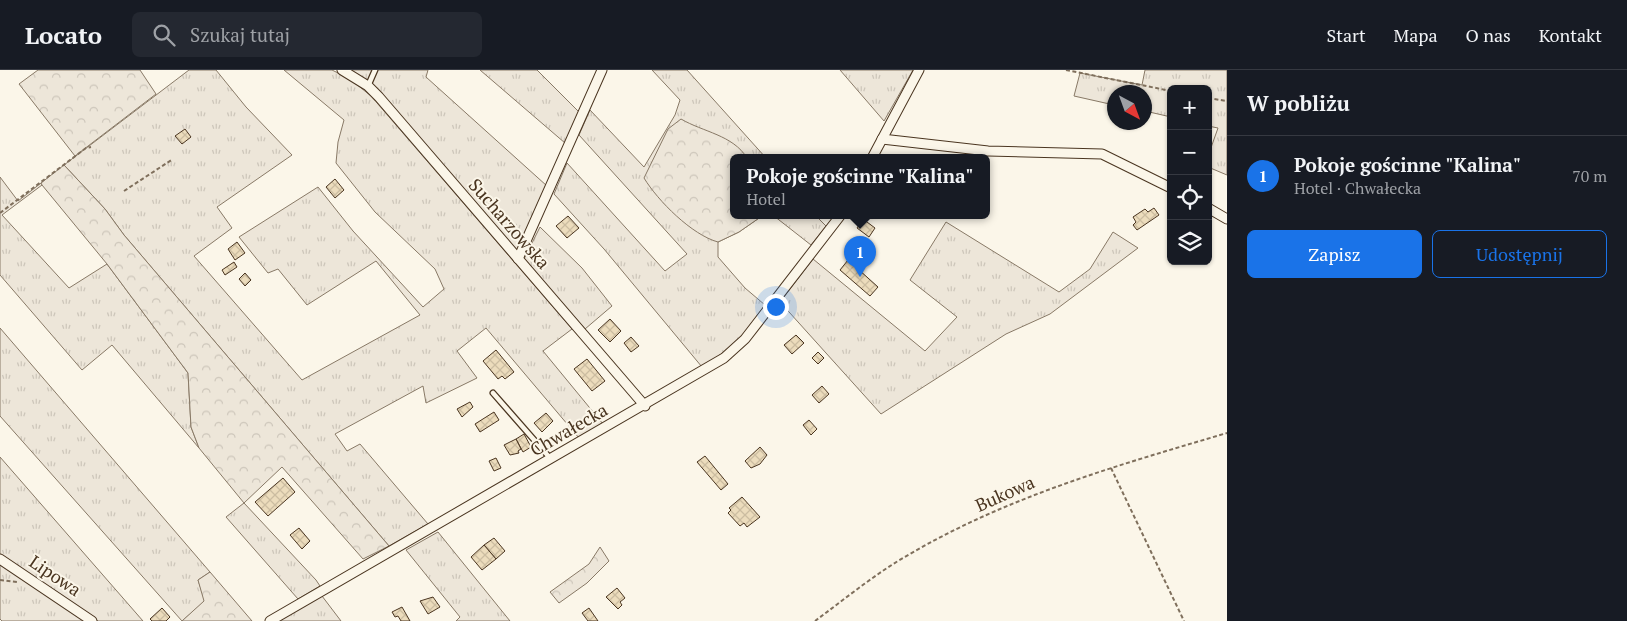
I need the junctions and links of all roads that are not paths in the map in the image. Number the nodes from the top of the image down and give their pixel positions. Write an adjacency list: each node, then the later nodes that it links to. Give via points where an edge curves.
1 (342, 70): 5 (street, Sucharzowska)
2 (374, 70): 5 (lane)
3 (602, 70): 12 (street)
4 (919, 70): 6 (street)
5 (368, 86): 12 (street, Sucharzowska)
6 (882, 139): 7 (street); 8 (street, via 988,151 1102,154)
7 (874, 154)
8 (1167, 186)
9 (1212, 210): 11 (street)
10 (838, 219): 14 (street, Chwałecka, via 745,339 724,358)
11 (1227, 219)
12 (518, 259): 14 (street, Sucharzowska)
13 (493, 393): 15 (lane)
14 (645, 406): 15 (street, Chwałecka)
15 (551, 459): 18 (street, Chwałecka)
16 (0, 559): 17 (street, Lipowa)
17 (92, 621)
18 (270, 621)

